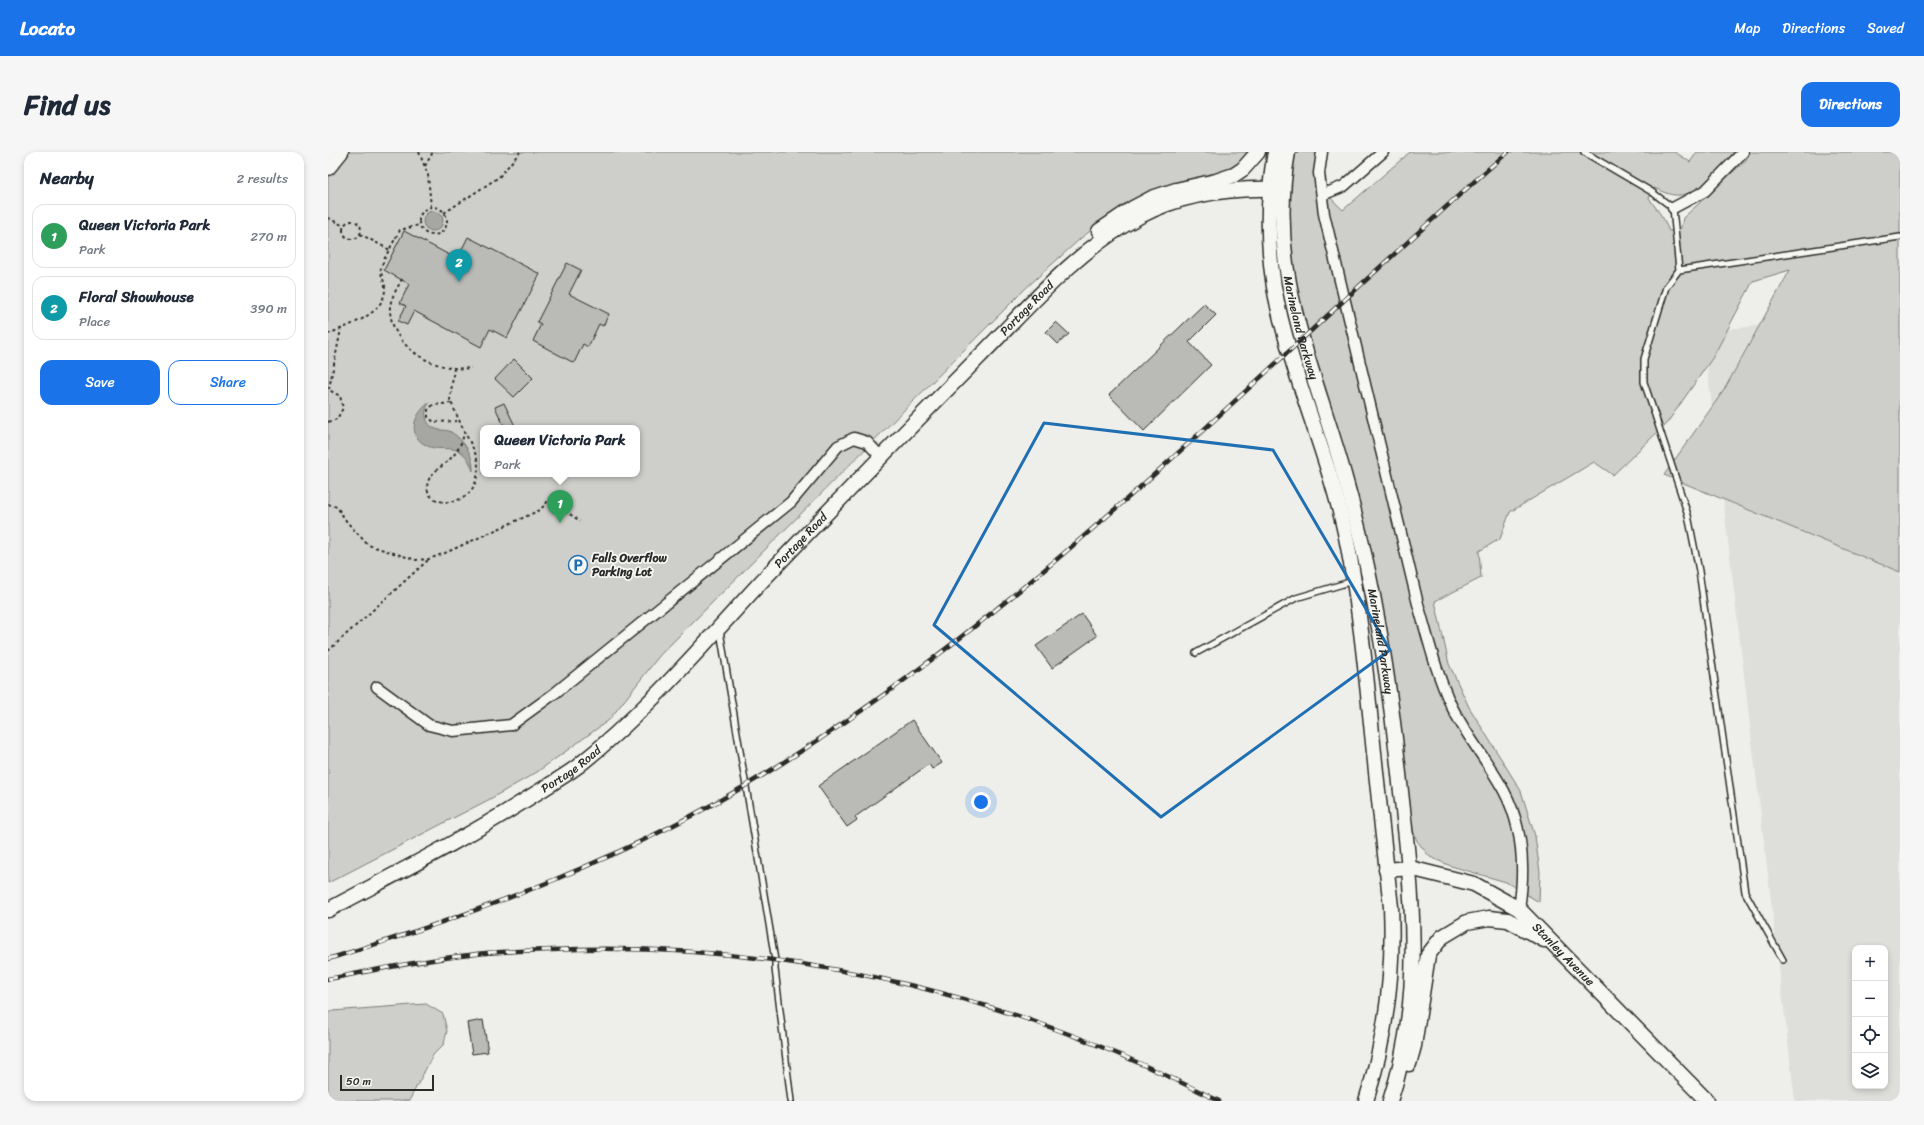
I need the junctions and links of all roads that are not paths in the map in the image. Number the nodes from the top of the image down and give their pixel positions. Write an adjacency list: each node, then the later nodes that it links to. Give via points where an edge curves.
1 (341, 152): 9 (main road)
2 (1258, 152): 15 (main road, via 1234,175 1152,198 1115,219 1079,246 1056,270)
3 (1275, 152): 10 (main road)
4 (1288, 152): 10 (main road)
5 (1322, 152): 11 (street, via 1319,173)
6 (1384, 152): 11 (street, via 1344,186)
7 (1584, 152): 12 (lane, via 1652,192)
8 (1742, 152): 12 (street, via 1705,191)
9 (328, 168)
10 (1276, 189): 15 (main road, Portage Road, via 1198,195 1165,204 1102,240 1079,258); 17 (main road, Marineland Parkway, via 1271,263 1279,307 1332,482); 21 (main road, Marineland Parkway, via 1292,304 1346,480 1380,631 1393,715)
11 (1322, 195): 23 (street, via 1324,214 1434,662 1461,724 1503,790 1515,817 1522,872)
12 (1673, 208): 14 (lane)
13 (1900, 237): 14 (lane)
14 (1679, 270): 26 (lane, via 1666,287 1644,359 1644,382 1689,522 1699,570 1745,892)
15 (1026, 309): 16 (main road, Portage Road)
16 (881, 457): 18 (main road, Portage Road); 20 (street, via 867,442 854,438 838,446 791,502 555,693 510,725 453,731 429,724)
17 (1355, 581): 19 (lane, via 1296,598); 22 (main road, Marineland Parkway)
18 (719, 628): 24 (main road, Portage Road, via 678,673 577,767 485,826); 27 (lane, via 775,960)
19 (1196, 653)
20 (377, 687)
21 (1410, 868): 22 (main road, Stanley Avenue); 23 (main road, Stanley Avenue, via 1474,884); 29 (main road, Marineland Parkway, via 1414,949 1409,1016 1399,1075)
22 (1386, 870): 28 (main road, Marineland Parkway, via 1391,925 1388,998 1381,1046)
23 (1519, 909): 25 (main road, Stanley Avenue)
24 (328, 910)
25 (1558, 947): 30 (main road, via 1508,920 1489,918 1467,922 1442,937 1428,955 1414,1046); 31 (main road, Stanley Avenue)
26 (1783, 960)
27 (792, 1101)
28 (1366, 1101)
29 (1390, 1101)
30 (1398, 1101)
31 (1707, 1101)

